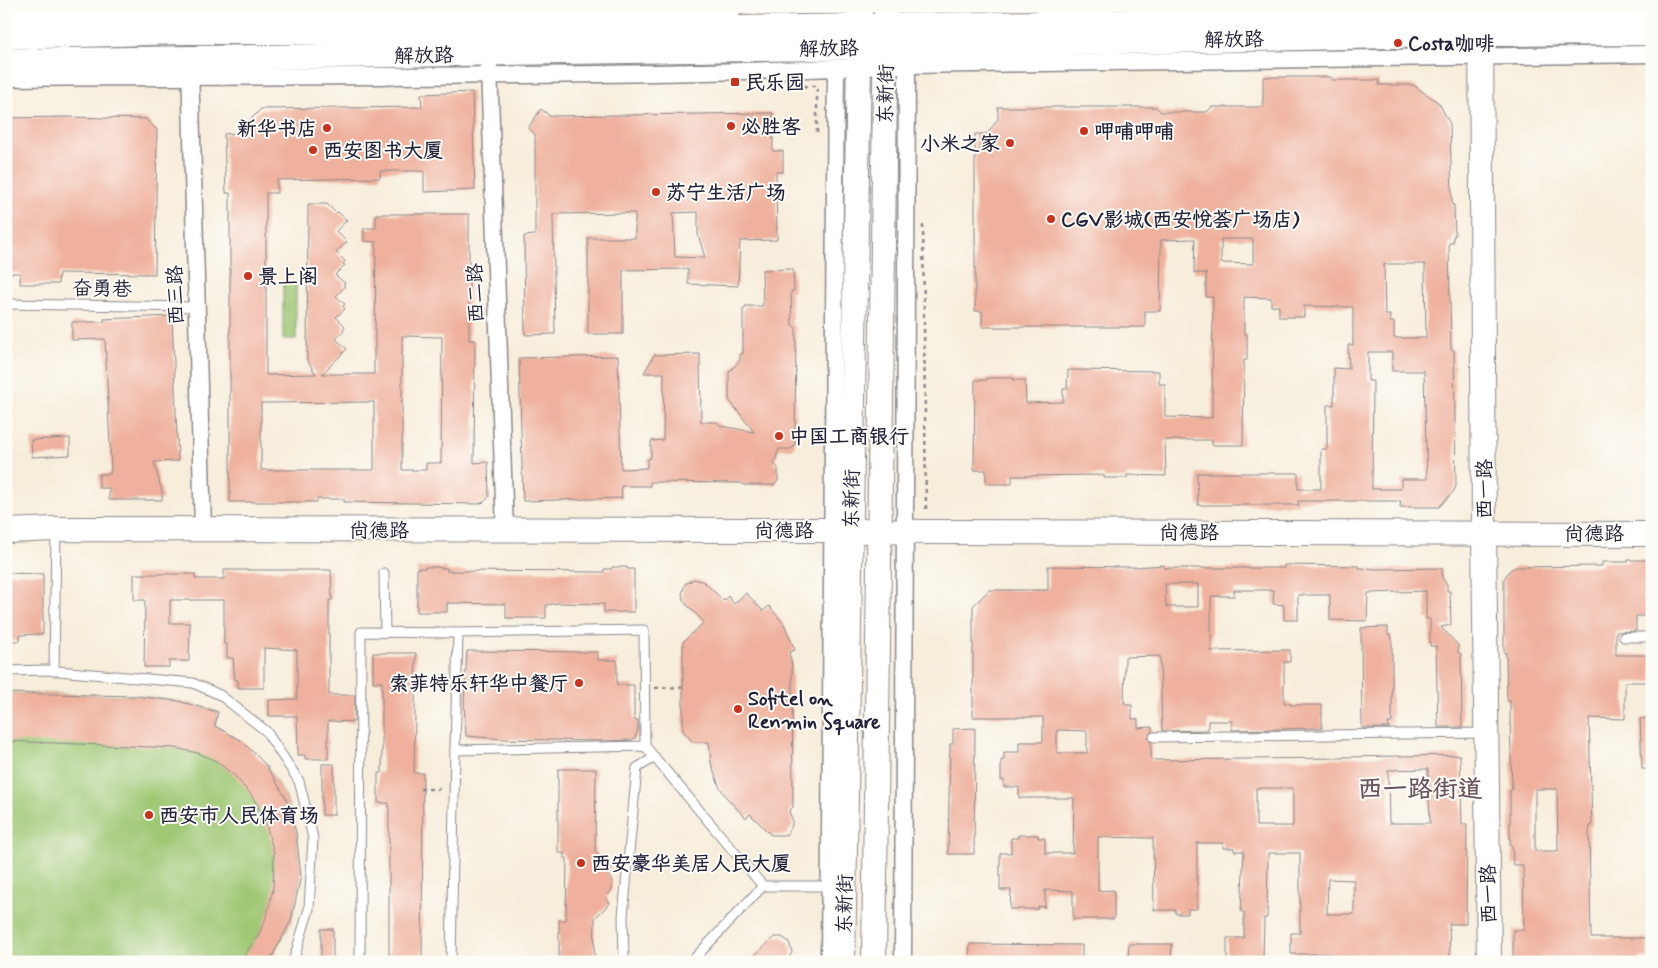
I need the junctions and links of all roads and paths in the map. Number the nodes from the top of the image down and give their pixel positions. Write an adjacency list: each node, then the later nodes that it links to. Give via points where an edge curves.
1 (732, 6): 7 (main road)
2 (1652, 13): 5 (main road, 解放路)
3 (6, 17): 4 (main road)
4 (183, 18): 7 (main road, 解放路); 8 (main road, 解放路)
5 (1482, 28): 6 (main road, 解放路); 10 (main road, 解放路); 10 (street); 11 (street); 29 (main road, 西一路)
6 (1652, 33)
7 (490, 36): 9 (main road, 解放路); 13 (main road, 解放路); 14 (street); 26 (street, 西二路)
8 (6, 37)
9 (859, 37): 10 (main road, 解放路); 14 (street); 24 (main road, 东新街)
10 (890, 42): 27 (main road, 东新街); 28 (street)
11 (1652, 54)
12 (6, 61): 13 (main road, 解放路)
13 (190, 67): 15 (street); 20 (street, 西三路)
14 (836, 68): 24 (street)
15 (6, 78)
16 (772, 87): 17 (path, via 817,86)
17 (817, 136)
18 (923, 220): 21 (path)
19 (6, 304): 20 (lane, 奋勇巷)
20 (197, 307): 23 (street, 西三路)
21 (926, 509)
22 (56, 529): 23 (main road, 尚德路); 25 (main road, 尚德路); 37 (lane)
23 (203, 530): 26 (main road, 尚德路)
24 (841, 530): 26 (main road, 尚德路); 27 (main road, 尚德路); 48 (main road, 东新街)
25 (6, 531)
26 (505, 531)
27 (879, 531): 28 (main road, 尚德路); 56 (main road, 东新街)
28 (905, 532): 29 (main road, 尚德路); 57 (street)
29 (1484, 533): 30 (main road, 尚德路); 40 (main road, 西一路)
30 (1652, 534)
31 (384, 573): 32 (lane)
32 (385, 633): 33 (lane); 50 (lane, via 361,632)
33 (458, 633): 39 (lane, via 644,630); 43 (lane)
34 (1624, 637): 35 (lane)
35 (1652, 637)
36 (6, 671): 37 (lane)
37 (54, 671): 49 (lane, via 193,683 220,695 266,731 299,781 313,838 309,909)
38 (683, 687): 39 (path)
39 (644, 688): 42 (lane)
40 (1486, 733): 41 (lane); 58 (main road, 西一路)
41 (1154, 737)
42 (646, 746): 43 (lane); 44 (lane)
43 (455, 750): 46 (lane)
44 (655, 757): 47 (lane); 52 (lane, via 637,768 622,916)
45 (420, 789): 46 (path)
46 (454, 789): 51 (lane)
47 (763, 886): 48 (lane); 53 (lane)
48 (837, 886): 54 (street); 55 (main road, 东新街)
49 (293, 962)
50 (360, 962)
51 (451, 962)
52 (624, 962)
53 (691, 962)
54 (829, 962)
55 (843, 962)
56 (874, 962)
57 (903, 962)
58 (1489, 962)

